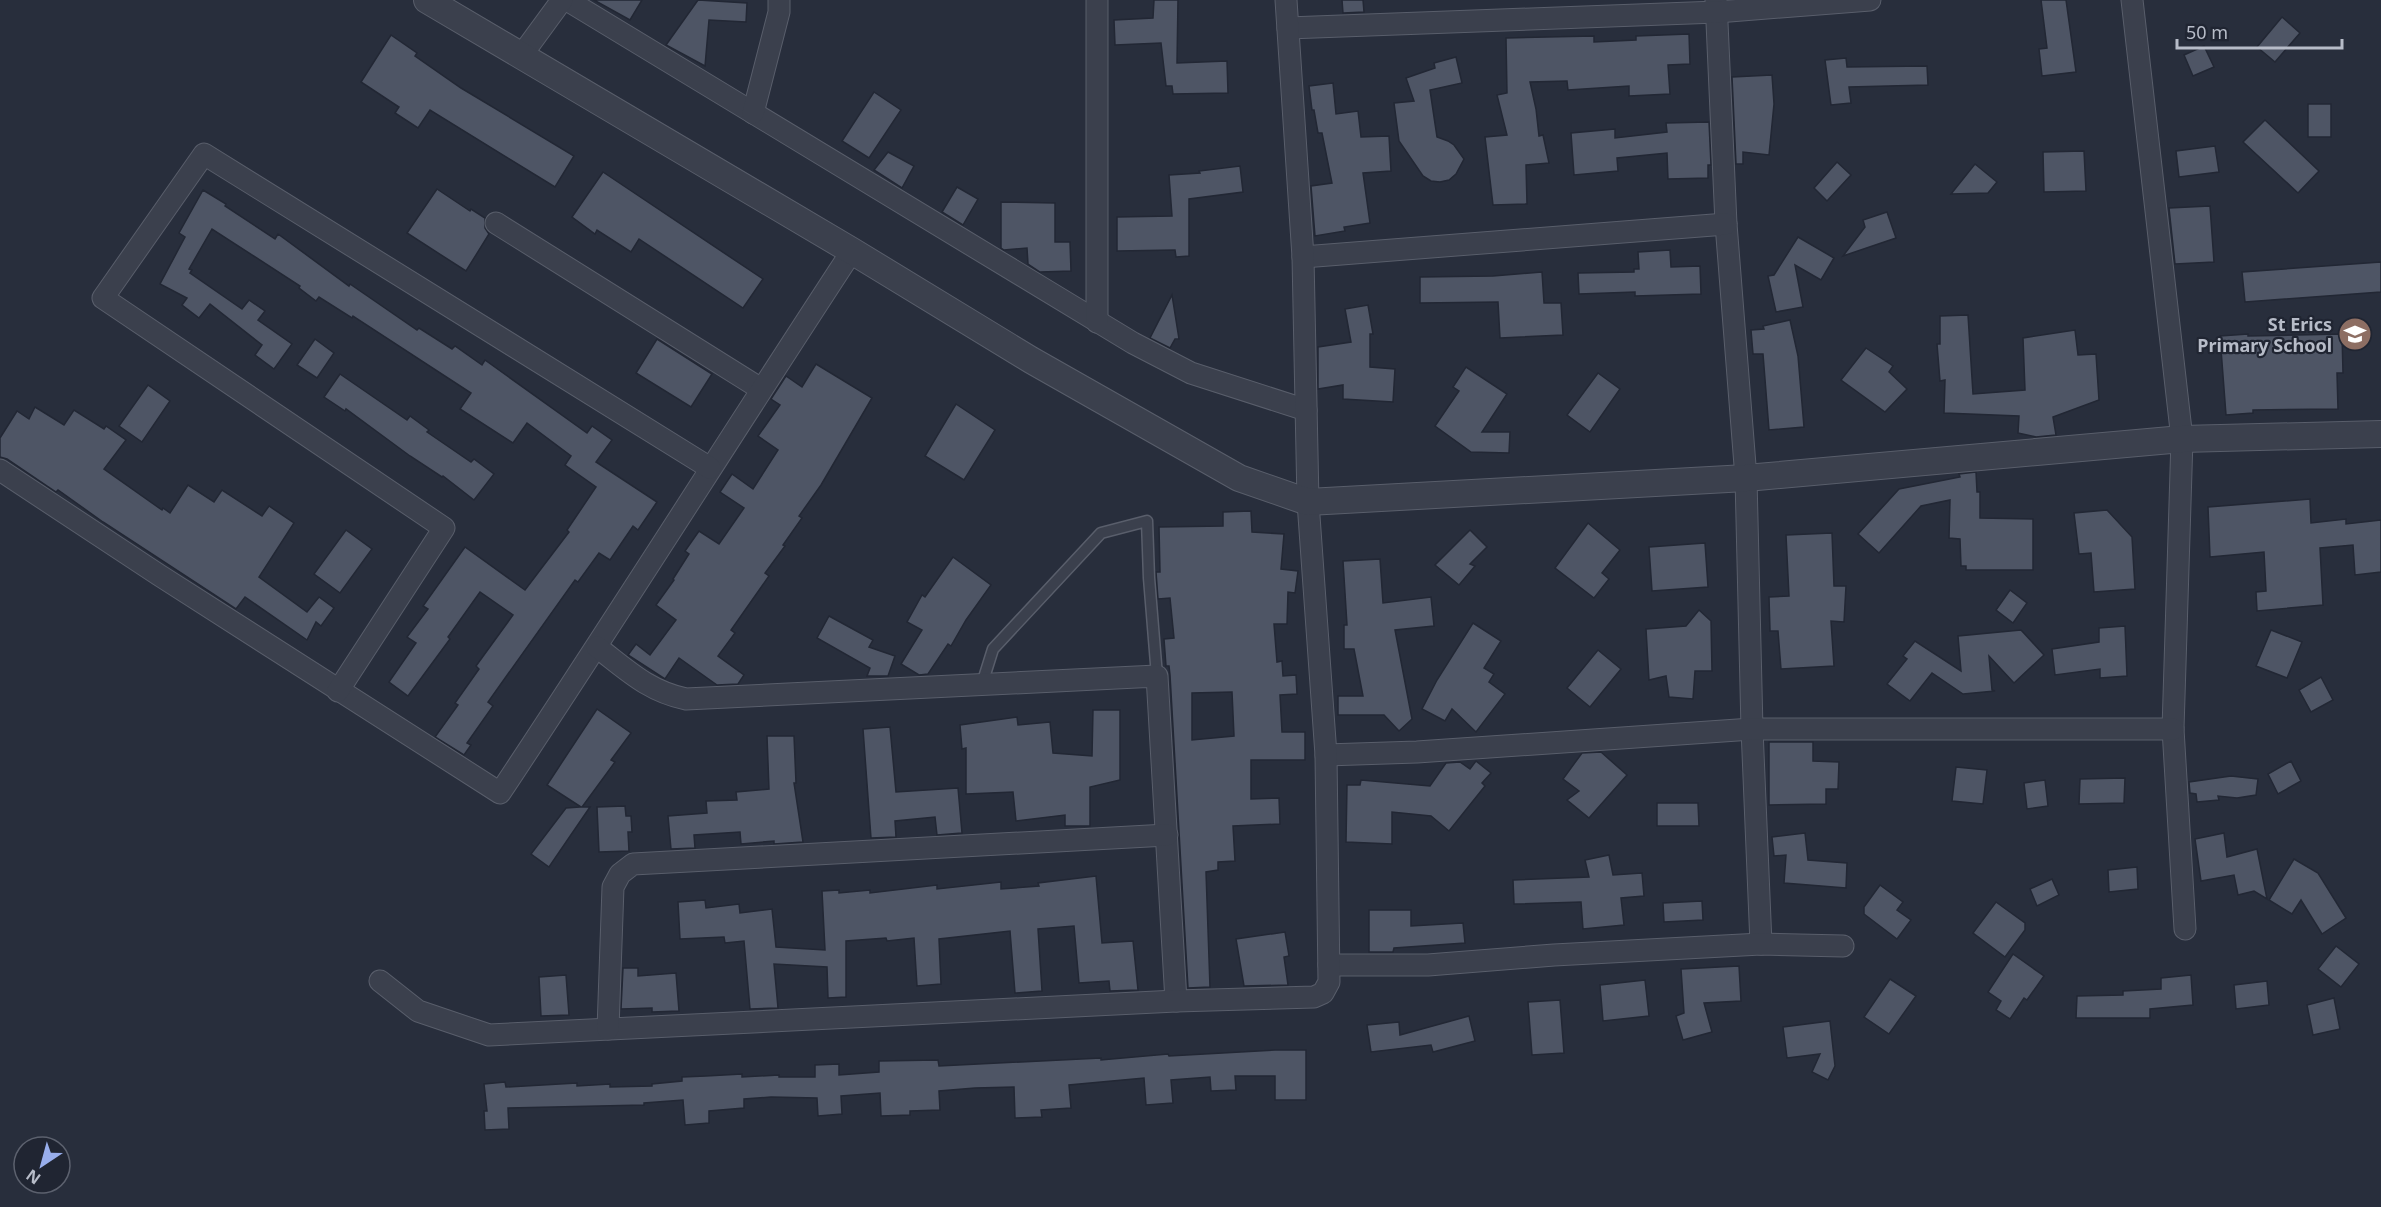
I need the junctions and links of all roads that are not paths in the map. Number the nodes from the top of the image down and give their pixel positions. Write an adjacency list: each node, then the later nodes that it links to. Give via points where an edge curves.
1 (427, 0): 11 (street)
2 (562, 0): 11 (street)
3 (567, 0): 12 (street)
4 (779, 0): 12 (street)
5 (1097, 0): 17 (street)
6 (1286, 0): 10 (street)
7 (1870, 0): 9 (street)
8 (2132, 0): 21 (street)
9 (1717, 6): 10 (street); 14 (street)
10 (1288, 28): 16 (street)
11 (521, 56): 15 (street)
12 (753, 113): 17 (street)
13 (496, 223): 18 (street)
14 (1725, 224): 16 (street); 24 (street)
15 (852, 251): 18 (street); 25 (street, via 1031,360 1239,478)
16 (1303, 257): 19 (street)
17 (1097, 322): 19 (street, via 1191,373)
18 (761, 390): 22 (street)
19 (1306, 410): 25 (street)
20 (2381, 434): 21 (street)
21 (2182, 439): 24 (street); 31 (street)
22 (710, 468): 26 (street); 29 (street, via 204,154 103,298 444,528)
23 (0, 470): 29 (street)
24 (1746, 478): 25 (street); 30 (street)
25 (1308, 502): 32 (street)
26 (597, 647): 28 (street, via 645,684 686,699); 29 (street, via 500,793)
27 (1157, 676): 28 (street); 28 (lane, via 1147,521 1101,533 993,648); 33 (street)
28 (982, 684)
29 (338, 690)
30 (1752, 729): 31 (street); 32 (street); 35 (street)
31 (2174, 729): 34 (street)
32 (1326, 755): 37 (street)
33 (1167, 835): 39 (street); 40 (street, via 633,864 620,874 613,887)
34 (2185, 929)
35 (1761, 944): 36 (street); 37 (street, via 1428,964)
36 (1843, 946)
37 (1329, 965): 39 (street, via 1329,982 1323,993 1314,996)
38 (380, 981): 40 (street, via 418,1011 489,1035)
39 (1176, 1001): 40 (street)
40 (608, 1029)

